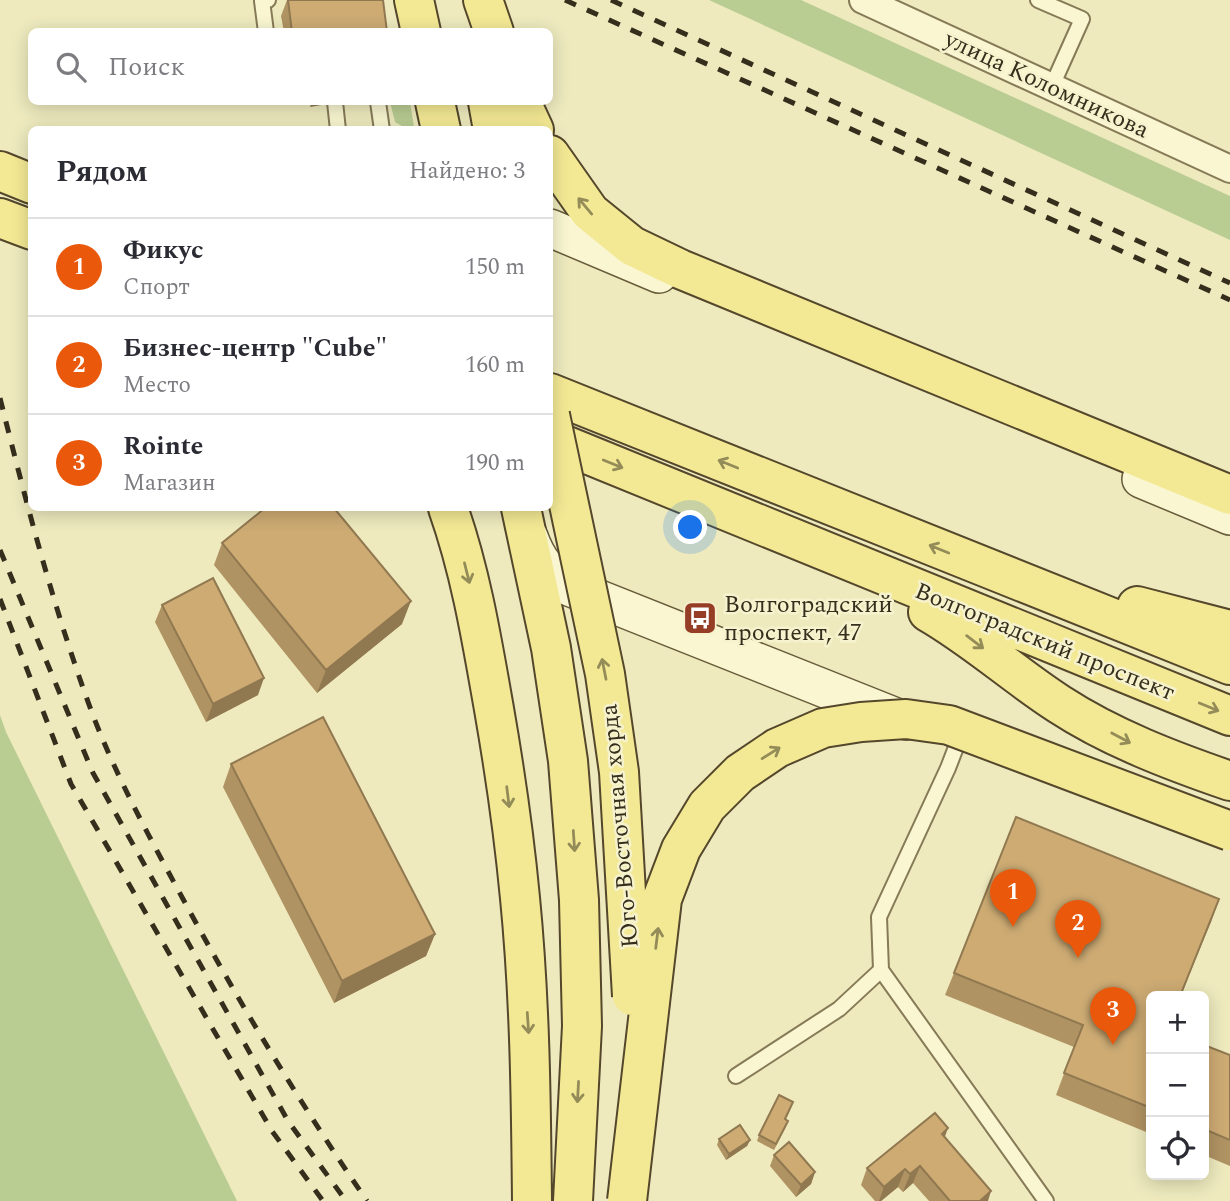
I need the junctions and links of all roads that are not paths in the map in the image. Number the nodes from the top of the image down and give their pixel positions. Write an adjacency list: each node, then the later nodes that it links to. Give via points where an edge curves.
1 (268, 0): 8 (lane, via 262,1)
2 (414, 0): 9 (main road)
3 (420, 0): 10 (main road)
4 (468, 0): 11 (main road)
5 (483, 0): 12 (main road)
6 (863, 0): 13 (street, улица Коломникова)
7 (1038, 0): 13 (lane, via 1082,19)
8 (265, 28)
9 (420, 28)
10 (426, 28)
11 (473, 28)
12 (493, 28)
13 (1052, 86): 27 (street, улица Коломникова)
14 (335, 105): 20 (lane)
15 (378, 105): 21 (lane)
16 (436, 105): 22 (main road)
17 (443, 105): 23 (main road)
18 (489, 105): 24 (main road)
19 (522, 105): 25 (main road)
20 (338, 126)
21 (381, 126)
22 (440, 126)
23 (447, 126)
24 (492, 126)
25 (532, 126)
26 (553, 159): 36 (main road, one-way to 26, via 632,246 590,212)
27 (1230, 169)
28 (0, 171): 29 (main road)
29 (28, 182)
30 (0, 218): 31 (main road)
31 (28, 228)
32 (553, 229): 39 (main road)
33 (553, 394): 41 (main road, Волгоградский проспект, one-way to 33)
34 (553, 429): 54 (main road, Юго-Восточная хорда, one-way to 34, bridge, via 633,1011 619,772 605,674)
35 (553, 440): 40 (main road, Волгоградский проспект, one-way to 40)
36 (1230, 495)
37 (449, 511): 52 (main road, one-way to 52, via 478,616 521,899)
38 (523, 514): 45 (main road, via 544,566 569,587); 53 (main road, Юго-Восточная хорда, one-way to 53, via 564,736 579,900 582,1026)
39 (1230, 516)
40 (811, 545): 44 (main road, Волгоградский проспект, one-way to 44); 46 (main road, one-way to 46, via 956,628 1061,705 1130,743)
41 (984, 566): 42 (main road); 43 (main road, Волгоградский проспект)
42 (1230, 630)
43 (1230, 665)
44 (1230, 716)
45 (958, 742): 48 (main road); 49 (lane, via 879,918)
46 (1230, 781)
47 (1230, 831): 54 (main road, one-way to 47, bridge, via 662,899 681,849 706,806 740,773 777,748 823,728 861,722 906,719 949,725)
48 (1230, 836)
49 (881, 970): 50 (lane, via 839,1009); 51 (lane)
50 (736, 1076)
51 (1038, 1198)
52 (533, 1201)
53 (573, 1201)
54 (626, 1201)

